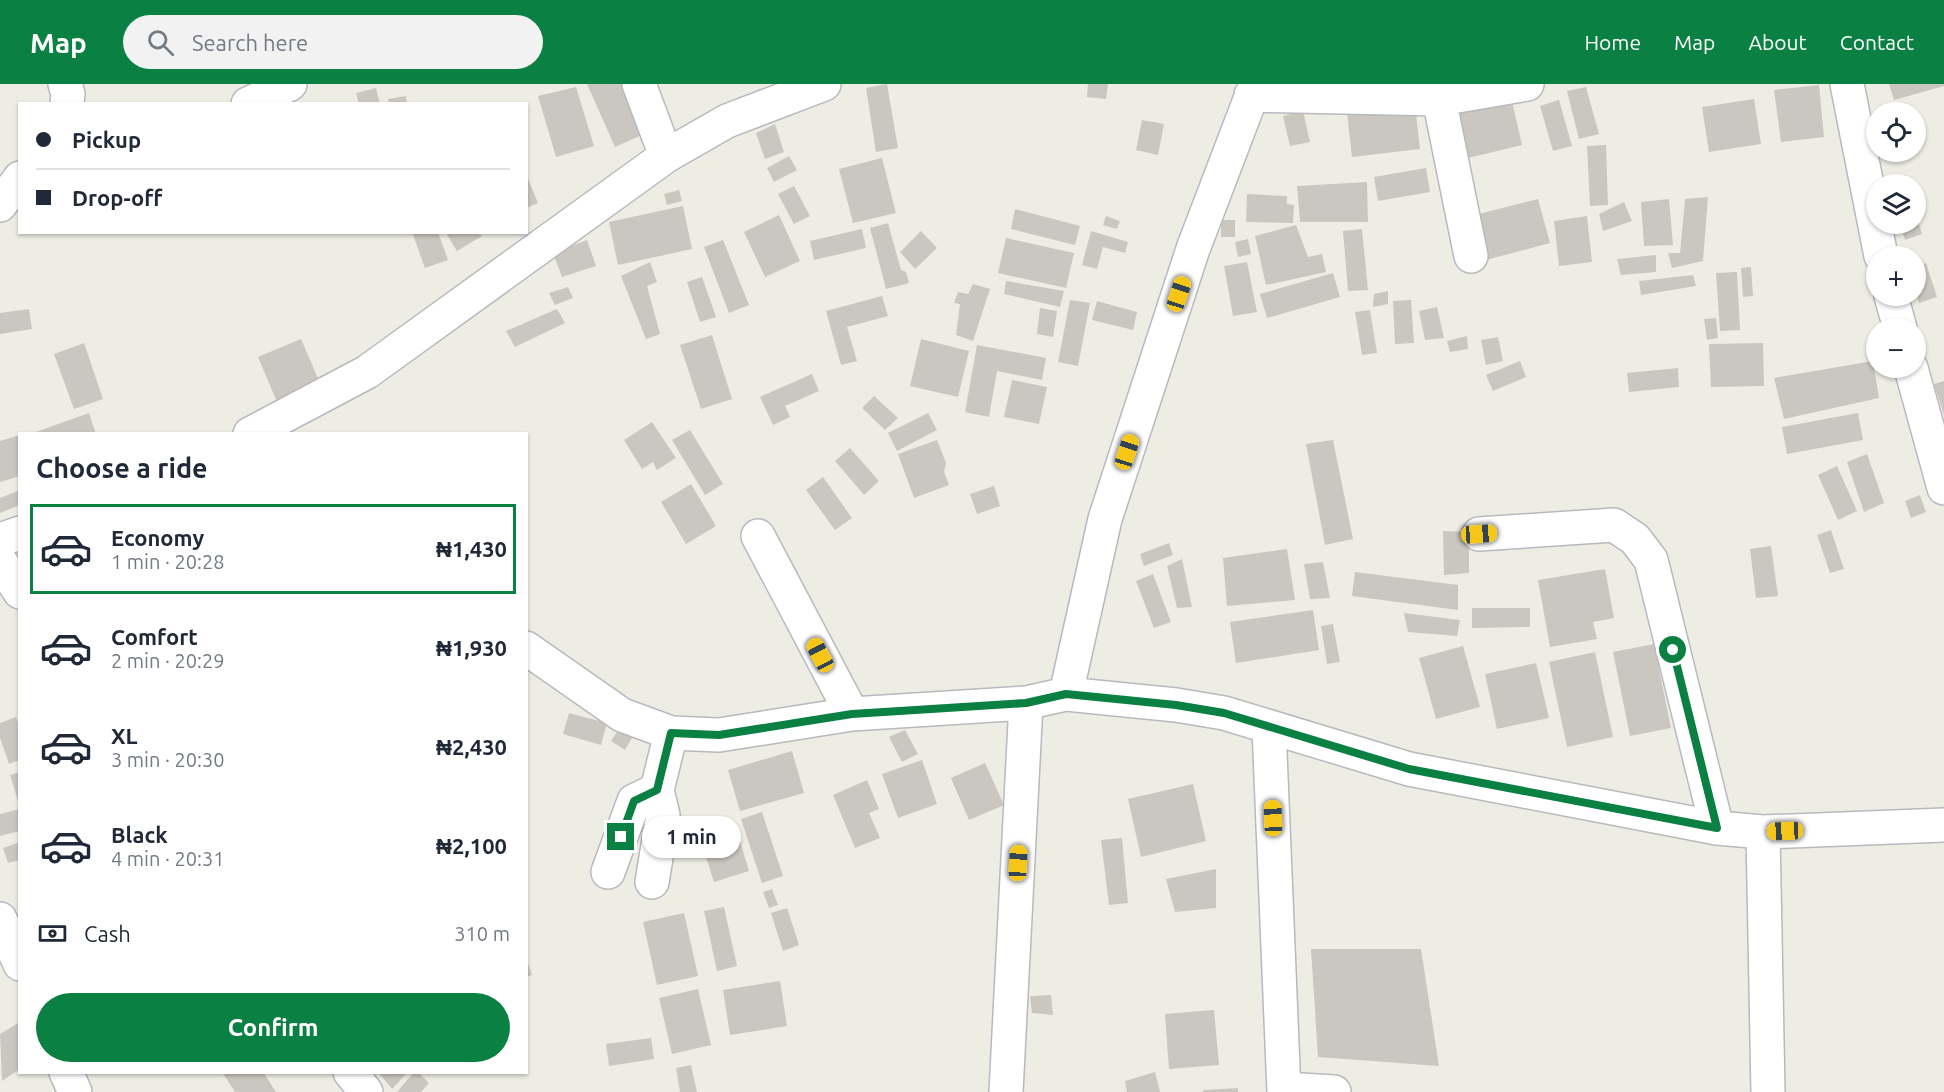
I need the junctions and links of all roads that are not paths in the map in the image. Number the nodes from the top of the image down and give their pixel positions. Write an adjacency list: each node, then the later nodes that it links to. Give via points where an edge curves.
1 (65, 84): 9 (street)
2 (290, 84): 10 (street)
3 (639, 84): 11 (street)
4 (824, 84): 11 (street, via 727,121)
5 (1527, 84): 8 (street)
6 (1847, 84): 14 (street)
7 (1254, 89): 8 (street); 26 (street, via 1193,249 1105,519)
8 (1438, 92): 15 (street)
9 (67, 102)
10 (252, 102)
11 (666, 156): 17 (street, via 367,372)
12 (18, 181): 13 (street)
13 (0, 205)
14 (1879, 246)
15 (1471, 256)
16 (1914, 378): 18 (street)
17 (253, 432)
18 (1944, 488)
19 (18, 534): 22 (street)
20 (1479, 534): 33 (street, via 1614,525 1635,539 1651,560)
21 (758, 536): 28 (street)
22 (0, 540)
23 (0, 561): 24 (street)
24 (18, 589)
25 (528, 649): 30 (street, via 622,715)
26 (1066, 694): 27 (street); 29 (street, via 1224,713)
27 (1026, 703): 28 (street); 44 (street)
28 (852, 714): 30 (street, via 719,735)
29 (1269, 728): 33 (street, via 1409,769); 41 (street)
30 (671, 733): 31 (street)
31 (657, 790): 35 (street, via 634,801); 36 (street, via 663,815)
32 (1944, 825): 34 (street)
33 (1717, 828): 34 (street)
34 (1763, 832): 46 (street)
35 (608, 872)
36 (652, 882)
37 (0, 919): 38 (street)
38 (18, 960)
39 (67, 1074): 42 (street)
40 (352, 1074): 43 (street)
41 (1284, 1091): 45 (street)
42 (75, 1092)
43 (366, 1092)
44 (1006, 1092)
45 (1334, 1092)
46 (1768, 1092)

